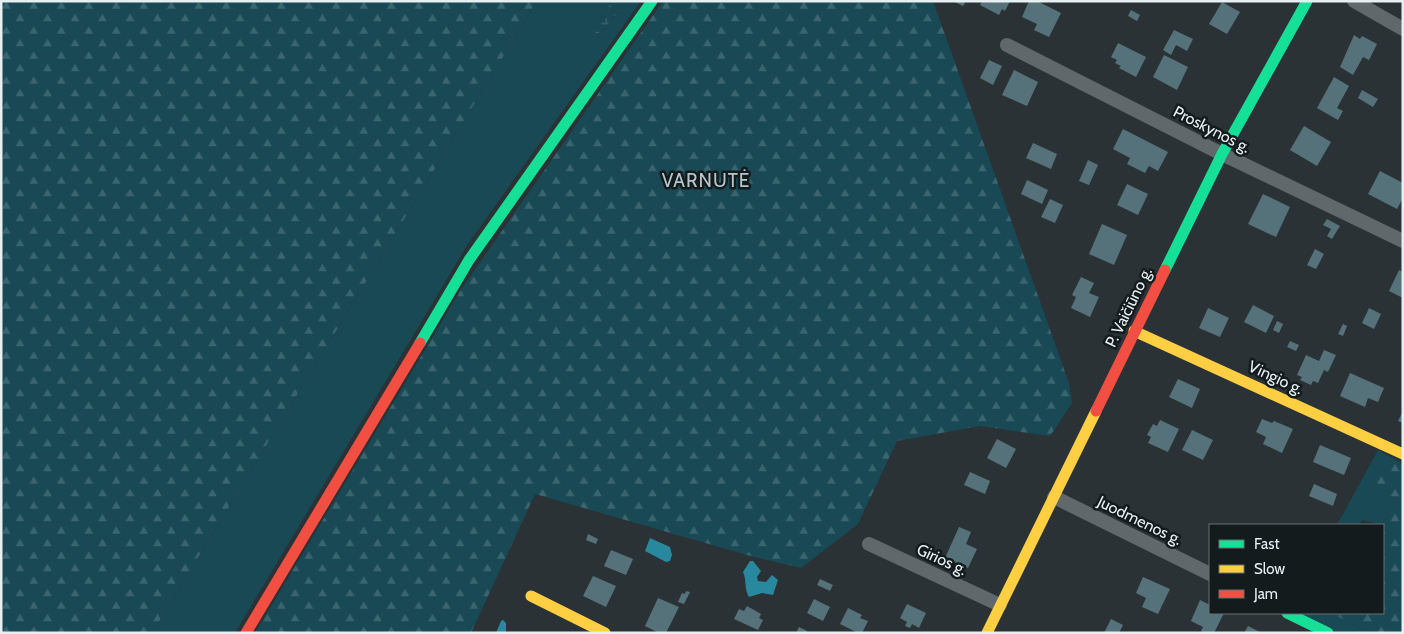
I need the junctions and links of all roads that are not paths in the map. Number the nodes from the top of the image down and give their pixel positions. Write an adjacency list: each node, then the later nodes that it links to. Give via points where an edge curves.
1 (652, 1): 16 (street, via 469,260)
2 (1307, 1): 6 (street, P. Vaičiūno g.)
3 (1354, 1): 4 (street)
4 (1403, 29)
5 (1008, 45): 6 (street, Proskynos g.)
6 (1222, 154): 7 (street, Proskynos g.); 8 (street, P. Vaičiūno g.)
7 (1403, 241)
8 (1134, 331): 9 (street, Vingio g.); 10 (street, P. Vaičiūno g.)
9 (1403, 454)
10 (1054, 497): 12 (street, Juodmenos g.); 14 (street, P. Vaičiūno g.)
11 (869, 544): 14 (street, Girios g.)
12 (1209, 574)
13 (531, 596): 17 (street)
14 (1000, 606): 18 (street, P. Vaičiūno g.)
15 (1289, 614): 19 (street)
16 (246, 633)
17 (605, 633)
18 (987, 633)
19 (1328, 633)

